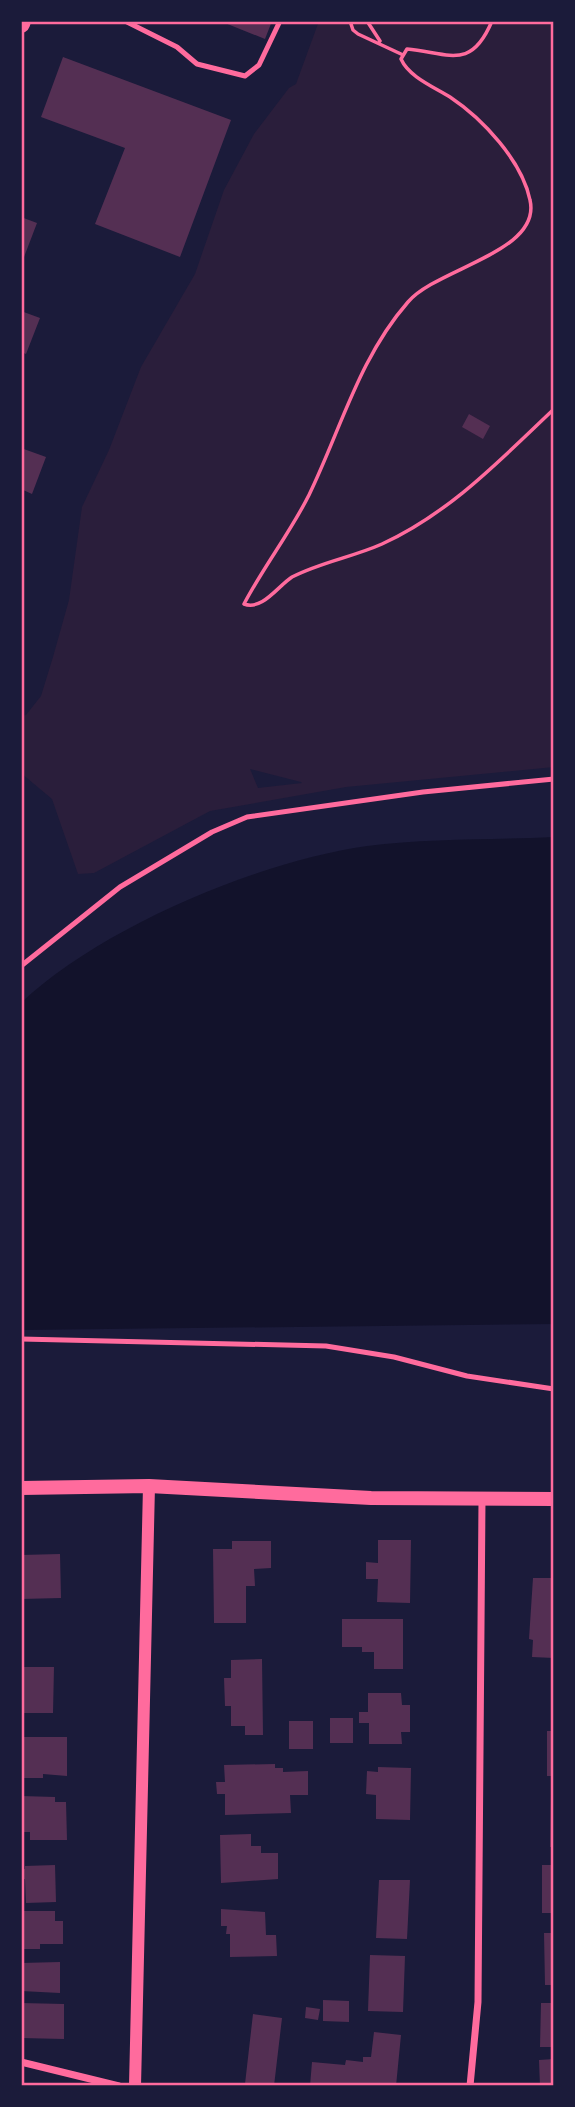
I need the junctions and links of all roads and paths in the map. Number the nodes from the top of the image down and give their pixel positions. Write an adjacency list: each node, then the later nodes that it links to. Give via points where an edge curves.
1 (124, 21): 2 (lane, via 177,47 197,64 245,76 260,65)
2 (280, 21)
3 (350, 21): 6 (path, via 358,34)
4 (367, 21): 6 (path)
5 (492, 21): 7 (path, via 469,54 454,57 407,49)
6 (381, 43): 7 (path)
7 (401, 54): 8 (path, via 407,69 462,105 494,135 528,192 531,215 511,244 432,282 397,316 351,393 298,517 244,604 259,604 290,578 382,544 418,524 471,486)
8 (554, 409)
9 (554, 779): 10 (lane, via 247,817 212,832 120,887)
10 (21, 966)
11 (21, 1339): 12 (lane, via 326,1346)
12 (554, 1389)
13 (149, 1486): 14 (main road); 16 (main road); 19 (street)
14 (21, 1488)
15 (554, 1499): 16 (main road)
16 (482, 1500): 20 (street, via 478,2002)
17 (21, 2062): 18 (street)
18 (119, 2086)
19 (135, 2086)
20 (470, 2086)

